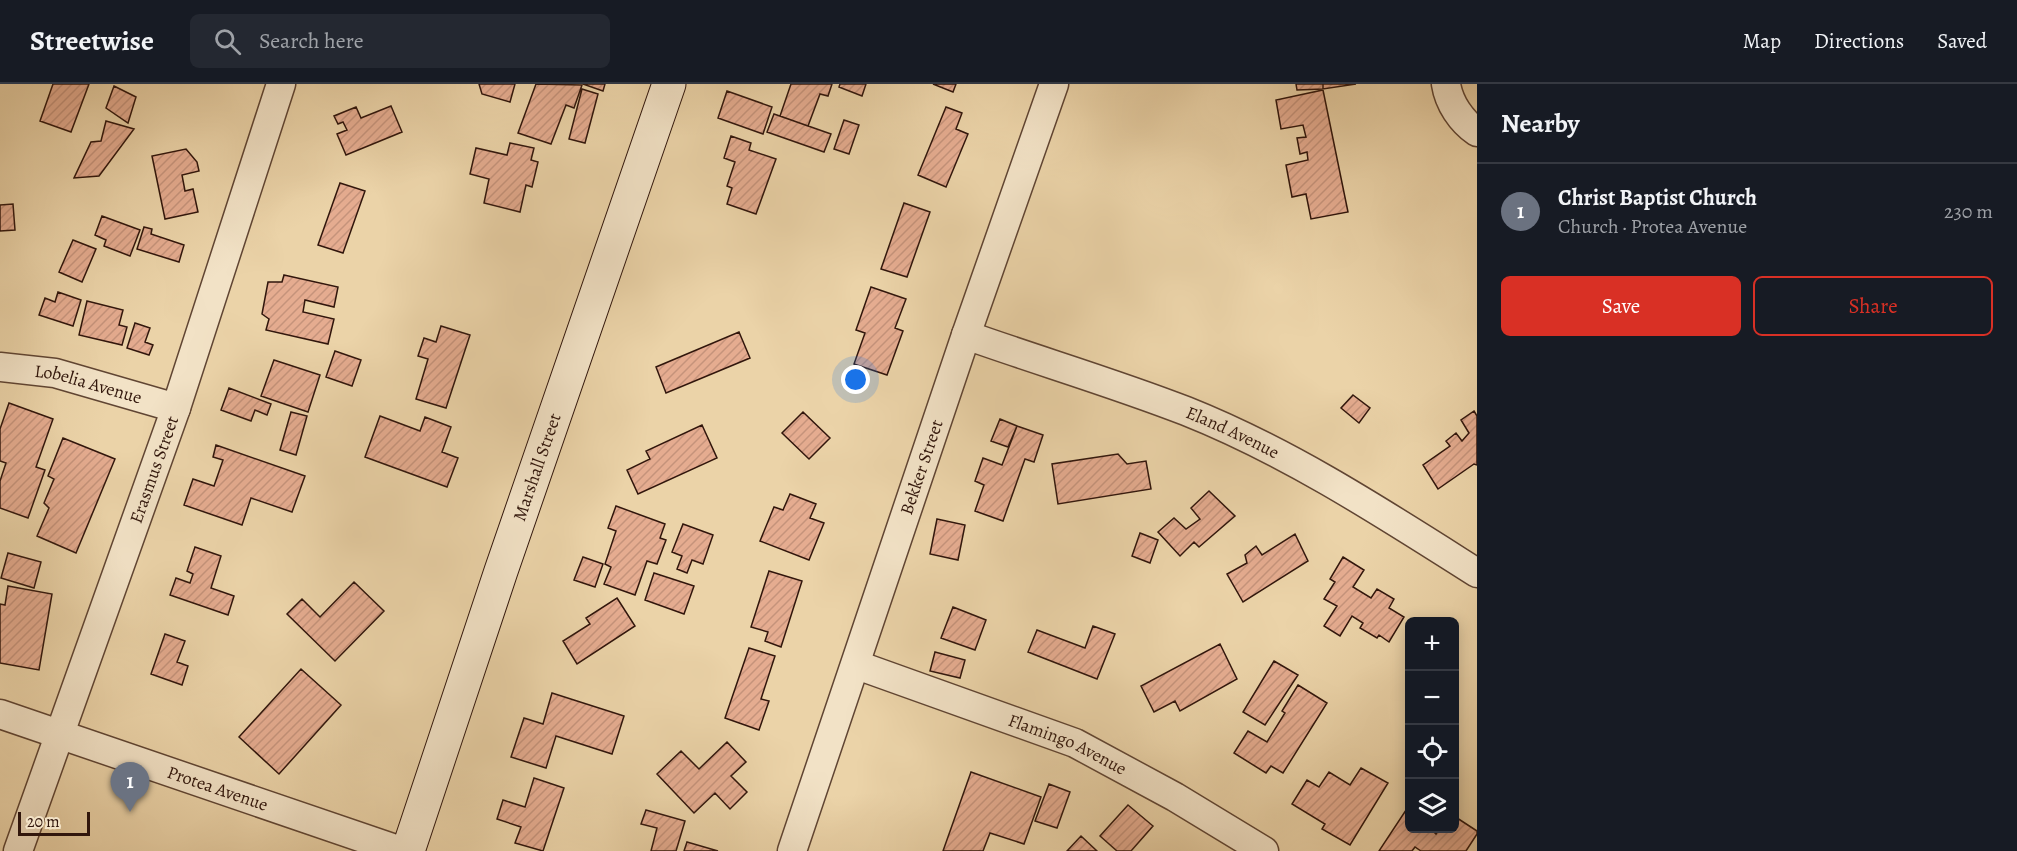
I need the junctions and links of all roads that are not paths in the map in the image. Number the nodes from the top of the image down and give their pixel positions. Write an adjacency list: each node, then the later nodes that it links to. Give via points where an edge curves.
1 (280, 84): 8 (street, Erasmus Street)
2 (669, 84): 15 (street, Marshall Street)
3 (1054, 84): 6 (street, Bekker Street)
4 (1446, 84): 5 (street, via 1456,111)
5 (1477, 132)
6 (966, 335): 9 (street, Eland Avenue, via 1186,411 1242,437 1342,490); 10 (street, Bekker Street)
7 (0, 366): 8 (street, Lobelia Avenue, via 55,373)
8 (176, 408): 12 (street, Erasmus Street)
9 (1477, 573)
10 (857, 664): 16 (street, Bekker Street); 17 (street, Flamingo Avenue, via 1075,743)
11 (0, 714): 12 (street, Protea Avenue)
12 (60, 732): 13 (street, Erasmus Street); 14 (street, Protea Avenue)
13 (18, 851)
14 (401, 851)
15 (408, 851)
16 (792, 851)
17 (1264, 851)

